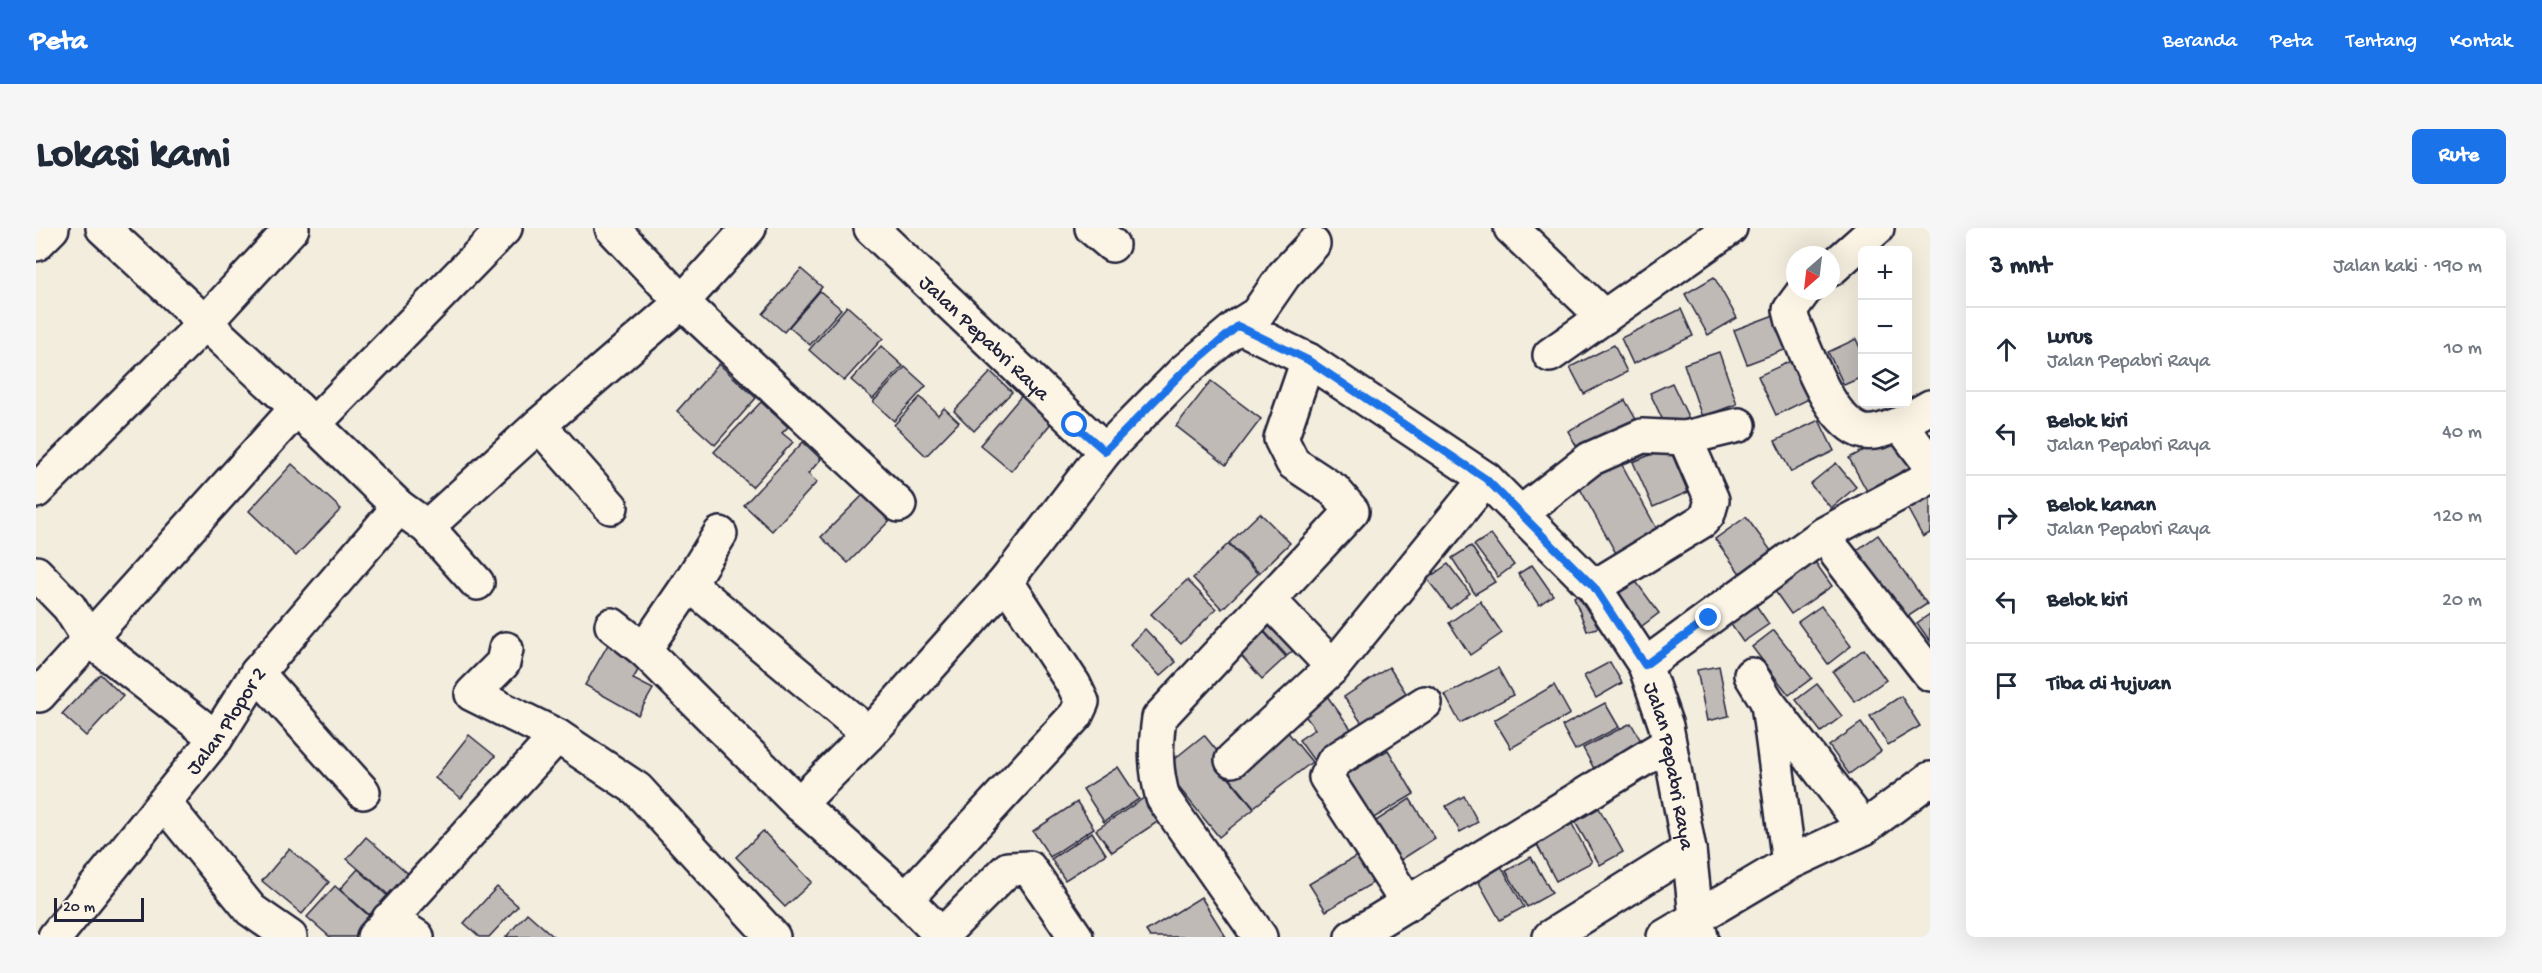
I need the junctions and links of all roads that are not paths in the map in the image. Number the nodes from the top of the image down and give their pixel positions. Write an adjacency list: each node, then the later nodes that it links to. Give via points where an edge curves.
1 (52, 228): 11 (street)
2 (103, 228): 17 (street)
3 (292, 228): 17 (street)
4 (504, 228): 22 (street)
5 (612, 228): 15 (street)
6 (749, 228): 15 (street)
7 (871, 228): 27 (street, Jalan Pepabri Raya)
8 (1511, 228): 16 (street)
9 (1730, 228): 16 (street)
10 (1877, 228): 13 (street)
11 (36, 244)
12 (1312, 244): 18 (street, via 1257,314)
13 (1840, 261)
14 (1797, 300): 24 (street, via 1790,310 1793,322 1835,412 1866,432)
15 (682, 302): 23 (street); 32 (street)
16 (1604, 317): 19 (street)
17 (204, 324): 22 (street); 31 (street)
18 (1238, 326): 20 (street, Jalan Pepabri Raya); 27 (street, via 1183,372)
19 (1550, 355)
20 (1308, 360): 30 (street, Jalan Pepabri Raya); 44 (street, via 1281,439 1293,463 1334,490 1352,511)
21 (1930, 406): 24 (street)
22 (305, 416): 33 (street); 46 (street)
23 (539, 424): 34 (street); 36 (street)
24 (1900, 424): 28 (street)
25 (1739, 425): 26 (street)
26 (1685, 438): 35 (street, via 1642,436 1608,450 1576,469); 43 (street, via 1712,500 1708,514)
27 (1105, 451): 40 (street)
28 (1930, 464)
29 (1930, 477): 49 (street, via 1824,534)
30 (1486, 479): 35 (street, Jalan Pepabri Raya); 50 (street)
31 (36, 491)
32 (899, 506)
33 (399, 507): 36 (street); 51 (street, Jalan Plopor 2)
34 (611, 507)
35 (1521, 513): 43 (street, Jalan Pepabri Raya)
36 (427, 527): 41 (street)
37 (720, 534): 42 (street)
38 (1837, 554): 52 (street)
39 (36, 573): 46 (street, via 69,607)
40 (1006, 581): 55 (street); 67 (street, via 1082,702 1076,714)
41 (477, 583)
42 (688, 584): 48 (street); 55 (street)
43 (1594, 587): 49 (street, Jalan Pepabri Raya)
44 (1270, 601): 50 (street); 77 (street, via 1159,718 1155,750 1163,798)
45 (612, 625): 48 (street)
46 (89, 639): 53 (street); 57 (street)
47 (506, 649): 56 (street, via 502,663 472,694)
48 (644, 650): 63 (street)
49 (1645, 665): 58 (street, Jalan Pepabri Raya, via 1666,726)
50 (1333, 667): 59 (street)
51 (257, 673): 57 (street, Jalan Plopor 2); 61 (street)
52 (1930, 674)
53 (39, 695)
54 (1425, 703): 68 (street, via 1334,760 1326,777)
55 (869, 734): 63 (street)
56 (557, 736): 70 (street); 75 (street, via 638,789)
57 (216, 738): 62 (street, Jalan Plopor 2)
58 (1668, 744): 65 (street, Jalan Pepabri Raya); 68 (street)
59 (1232, 760)
60 (1930, 779): 64 (street)
61 (363, 792)
62 (164, 803): 72 (street, Jalan Plopor 2); 73 (street, via 251,910)
63 (799, 804): 67 (street)
64 (1864, 828): 66 (street); 66 (street, via 1759,688)
65 (1689, 850): 69 (street, Jalan Pepabri Raya); 79 (street)
66 (1789, 863): 69 (street)
67 (906, 899): 71 (street)
68 (1408, 904): 78 (street)
69 (1698, 927): 80 (street)
70 (382, 928): 74 (street)
71 (941, 936): 76 (street, via 1008,869 1019,867 1029,868)
72 (55, 937)
73 (290, 937)
74 (417, 937)
75 (773, 937)
76 (1076, 937)
77 (1260, 937)
78 (1352, 937)
79 (1550, 937)
80 (1664, 937)

